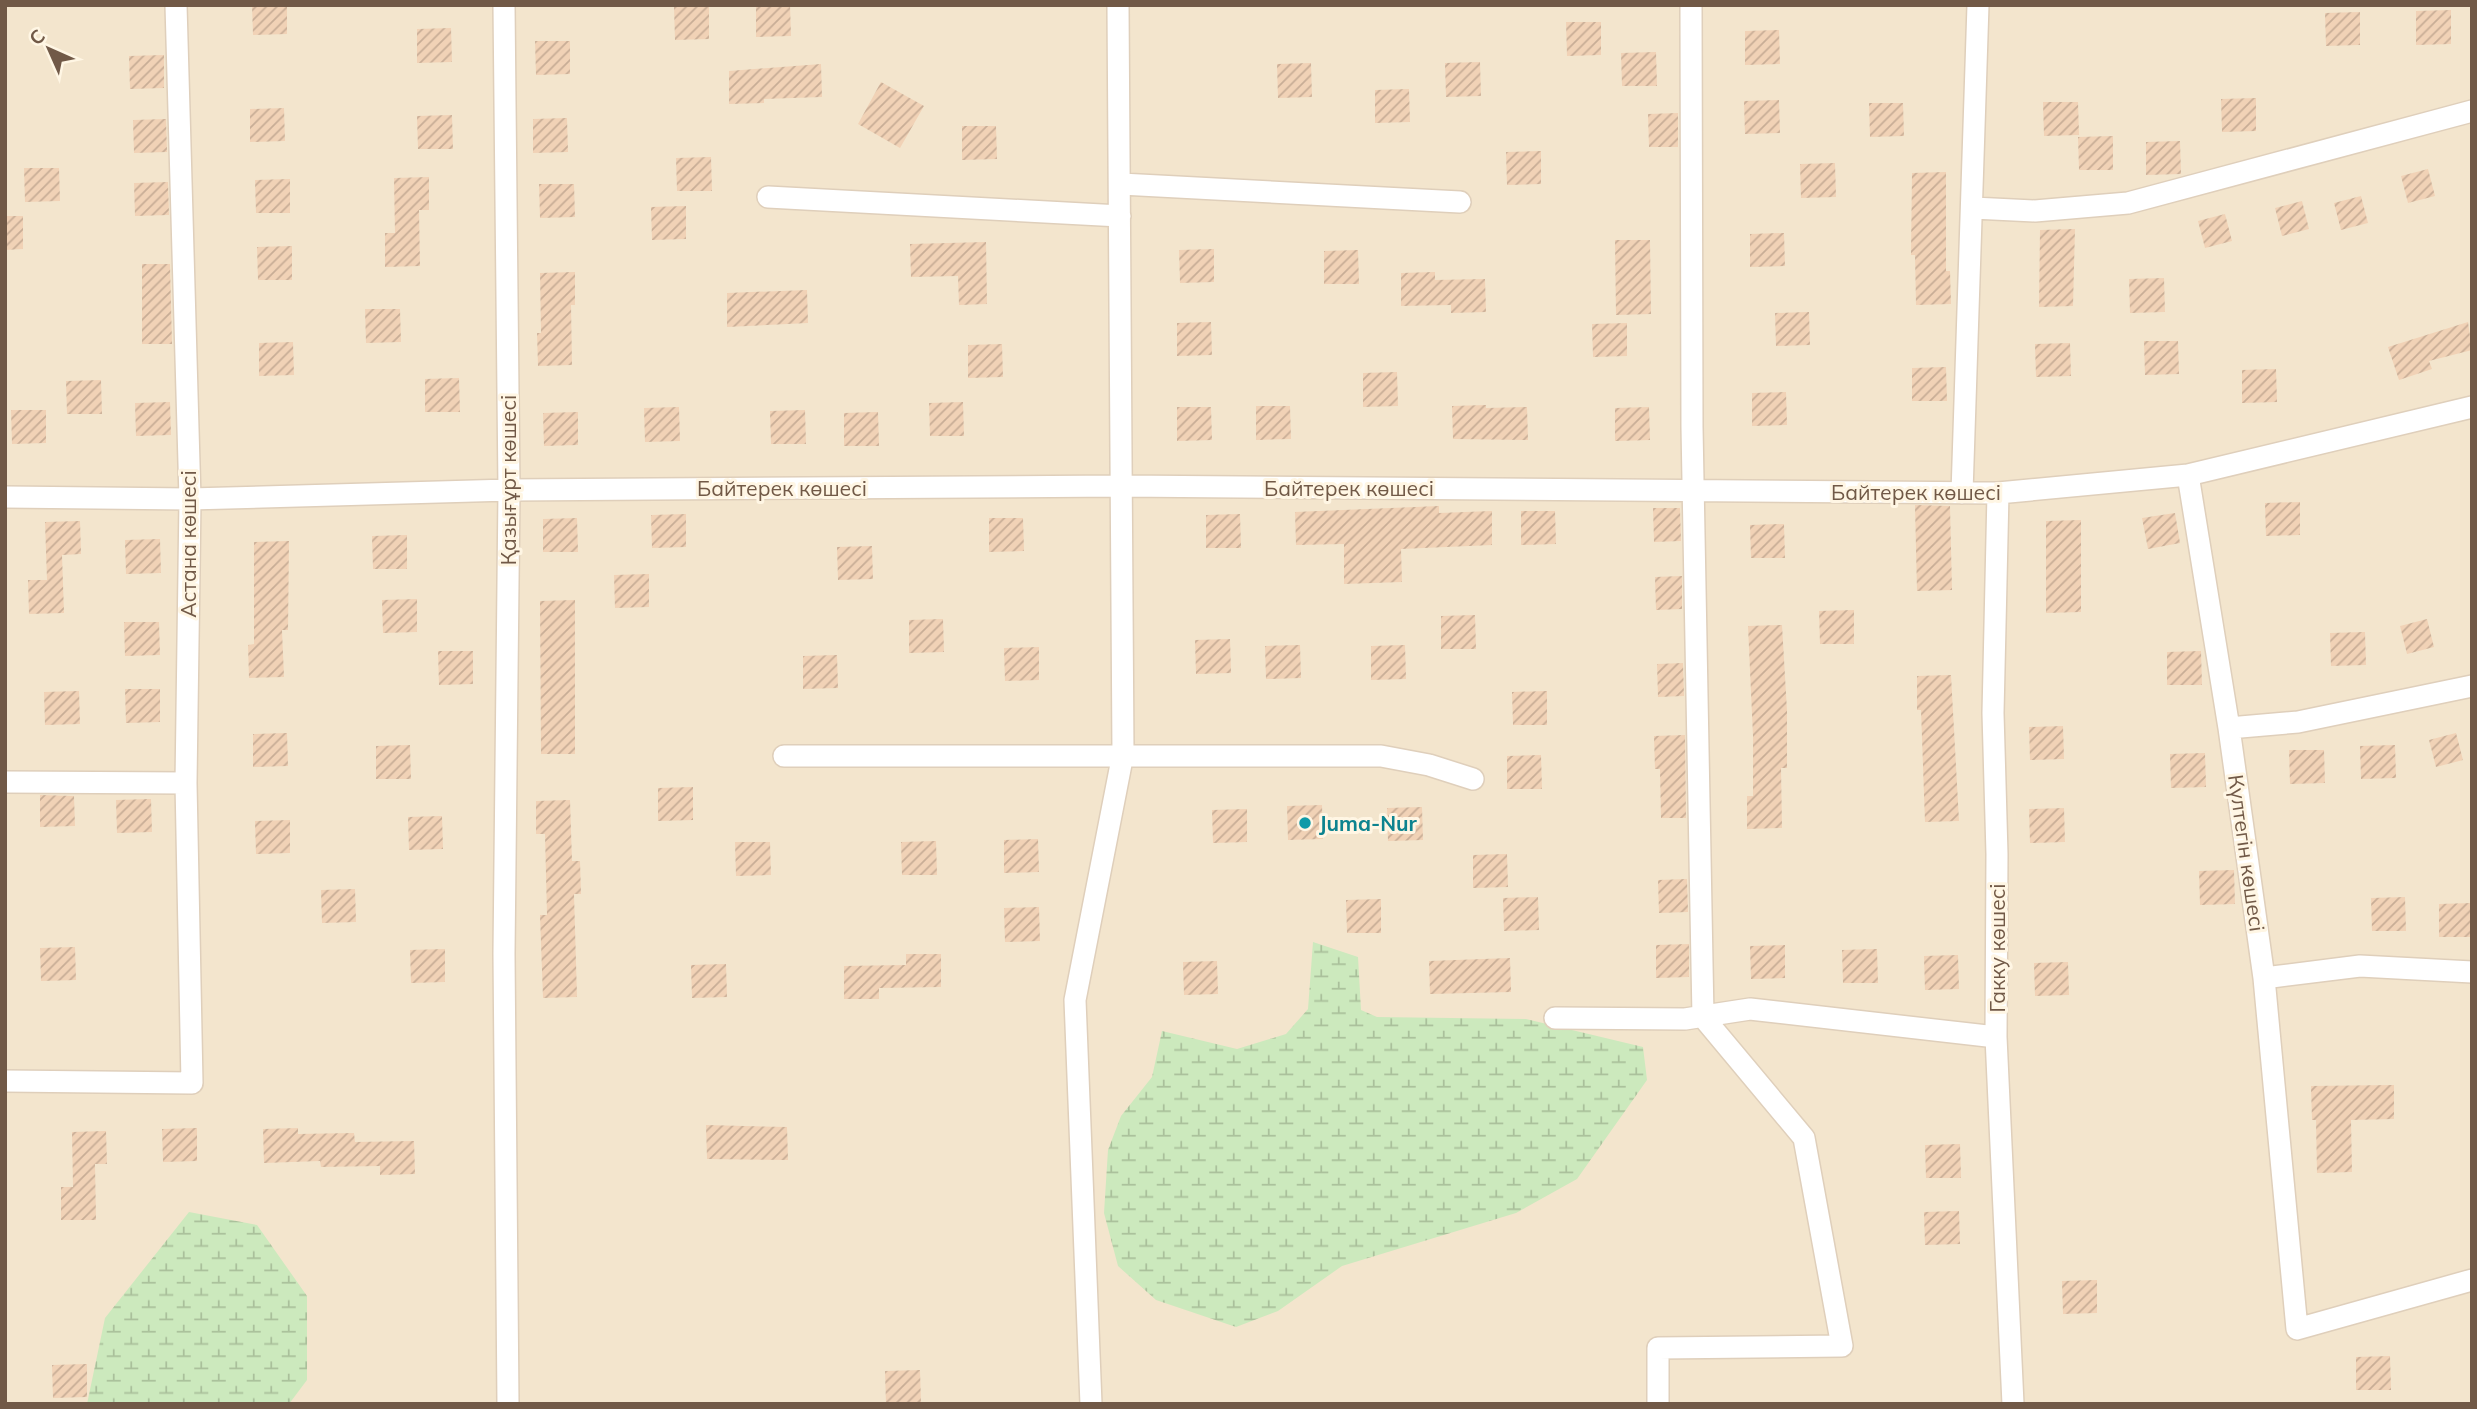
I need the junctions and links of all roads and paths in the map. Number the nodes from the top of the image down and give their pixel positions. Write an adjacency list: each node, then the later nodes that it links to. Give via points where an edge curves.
1 (176, 5): 20 (street, Астана көшесі)
2 (504, 5): 15 (street, Қазығұрт көшесі)
3 (1118, 5): 7 (street)
4 (1691, 5): 16 (street)
5 (1978, 5): 10 (street)
6 (2472, 111): 10 (street, via 2128,203 2035,211)
7 (1121, 184): 9 (street); 11 (street)
8 (768, 197): 11 (street)
9 (1460, 202)
10 (1973, 208): 17 (street)
11 (1120, 216): 14 (street)
12 (2472, 407): 13 (street, Байтерек көшесі)
13 (2189, 475): 18 (street, Байтерек көшесі); 22 (street)
14 (1121, 486): 15 (street, Байтерек көшесі); 16 (street, Байтерек көшесі); 23 (street)
15 (509, 490): 20 (street, Байтерек көшесі); 35 (street, Қазығұрт көшесі, via 504,954)
16 (1694, 491): 17 (street, Байтерек көшесі); 30 (street)
17 (1962, 493): 18 (street, Байтерек көшесі)
18 (1998, 493): 32 (street, Гакку көшесі, via 1993,713)
19 (5, 497): 20 (street, Байтерек көшесі)
20 (190, 499): 27 (street, Астана көшесі)
21 (2472, 686): 22 (street, via 2298,722)
22 (2229, 728): 29 (street, Күлтегін көшесі)
23 (1123, 754): 24 (street); 25 (street, via 1381,757); 36 (street, via 1075,1000)
24 (784, 756)
25 (1473, 779)
26 (5, 782): 27 (street)
27 (186, 783): 33 (street, Астана көшесі, via 192,1083)
28 (2472, 972): 29 (street, via 2360,966)
29 (2264, 978): 34 (street, Күлтегін көшесі, via 2297,1329)
30 (1703, 1017): 31 (street); 32 (street, via 1750,1009); 37 (street, via 1804,1138 1842,1346 1658,1348)
31 (1555, 1018)
32 (1996, 1037): 38 (street, Гакку көшесі)
33 (5, 1080)
34 (2472, 1280)
35 (508, 1404)
36 (1091, 1404)
37 (1658, 1404)
38 (2013, 1404)

